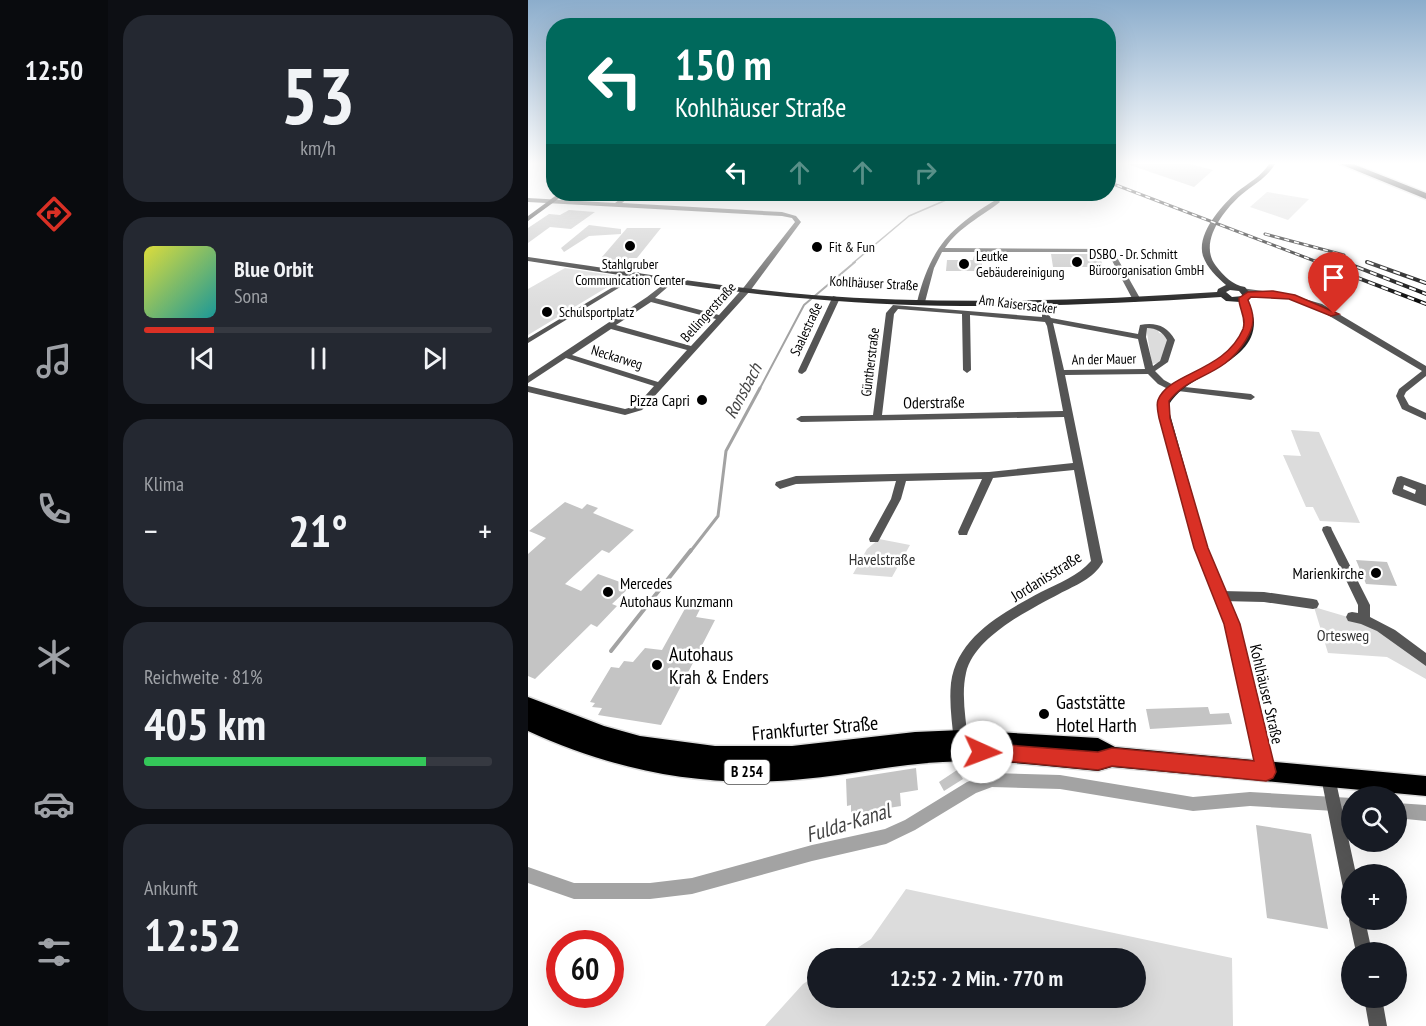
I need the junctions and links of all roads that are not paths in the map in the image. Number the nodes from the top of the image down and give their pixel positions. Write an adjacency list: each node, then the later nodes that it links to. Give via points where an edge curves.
1 (743, 212): 9 (street, Bellingerstraße, via 782,214 796,218 797,223)
2 (981, 212): 4 (street, via 962,224)
3 (1223, 212): 8 (main road, via 1206,237 1204,249 1207,259)
4 (940, 250): 14 (street, via 1105,250 1112,254); 15 (street)
5 (528, 259): 6 (main road, Kohlhäuser Straße)
6 (638, 274): 7 (main road, Kohlhäuser Straße); 23 (street)
7 (675, 278): 9 (main road, Kohlhäuser Straße); 13 (street)
8 (1232, 287): 10 (main road, via 1222,289); 11 (main road)
9 (747, 289): 12 (main road, Kohlhäuser Straße); 19 (street, Bellingerstraße)
10 (1222, 294): 11 (main road, via 1232,300); 14 (main road, Kohlhäuser Straße)
11 (1245, 295): 29 (street, via 1273,293 1325,309); 33 (main road, via 1249,325 1233,352 1214,368)
12 (836, 298): 15 (main road, Kohlhäuser Straße); 27 (street, Saalestraße)
13 (650, 299): 19 (street); 21 (street)
14 (1137, 300): 16 (main road, Kohlhäuser Straße)
15 (921, 302): 16 (main road, Kohlhäuser Straße)
16 (1046, 303): 20 (street, Jordanisstraße)
17 (891, 310): 18 (street, Am Kaisersacker, via 907,307); 38 (street, Güntherstraße)
18 (966, 312): 20 (street, Am Kaisersacker); 26 (street)
19 (721, 318): 24 (street, Bellingerstraße)
20 (1048, 321): 22 (street, Am Kaisersacker); 30 (street, Jordanisstraße)
21 (610, 326): 24 (street); 25 (street)
22 (1142, 337): 28 (street); 28 (street, via 1143,327 1150,326 1164,330 1171,340 1164,362)
23 (528, 341)
24 (693, 349): 32 (street, Bellingerstraße)
25 (565, 355): 31 (street); 32 (street, Neckarweg)
26 (967, 370)
27 (802, 371)
28 (1150, 371): 30 (street, An der Mauer); 33 (street)
29 (1426, 371): 37 (street, via 1400,396 1405,407)
30 (1059, 373): 36 (street, Jordanisstraße)
31 (528, 380)
32 (660, 385): 34 (street, Bellingerstraße, via 639,408 625,412)
33 (1173, 388): 35 (street); 47 (main road, Kohlhäuser Straße, via 1163,401 1164,418 1201,548)
34 (528, 389)
35 (1251, 397)
36 (1067, 414): 38 (street, Oderstraße); 40 (street, Jordanisstraße)
37 (1426, 417)
38 (877, 418): 39 (street, Oderstraße)
39 (801, 419)
40 (1078, 466): 41 (street); 52 (street, Jordanisstraße, via 1096,562 1087,574 988,632 970,651 961,665 957,694)
41 (988, 475): 42 (street); 45 (street)
42 (901, 479): 43 (street, via 796,480); 46 (street, via 897,499)
43 (780, 485)
44 (1327, 530): 49 (street, via 1364,605 1358,617)
45 (963, 532)
46 (874, 538)
47 (1222, 596): 48 (street); 53 (main road, Kohlhäuser Straße, via 1237,640)
48 (1313, 604)
49 (1426, 660)
50 (528, 706): 52 (main road, Frankfurter Straße / B 254, via 613,741 702,756 776,758)
51 (528, 721): 52 (main road, Frankfurter Straße / B 254, via 606,753 658,764 724,771 801,769)
52 (961, 745): 53 (main road, Frankfurter Straße / B 254, via 1098,761 1112,757)
53 (1266, 772): 55 (main road, Frankfurter Straße / B 254)
54 (1426, 786): 55 (main road, Frankfurter Straße / B 254)
55 (1330, 787): 56 (street)
56 (1346, 864)
57 (1375, 1008): 58 (street)
58 (1378, 1026)

